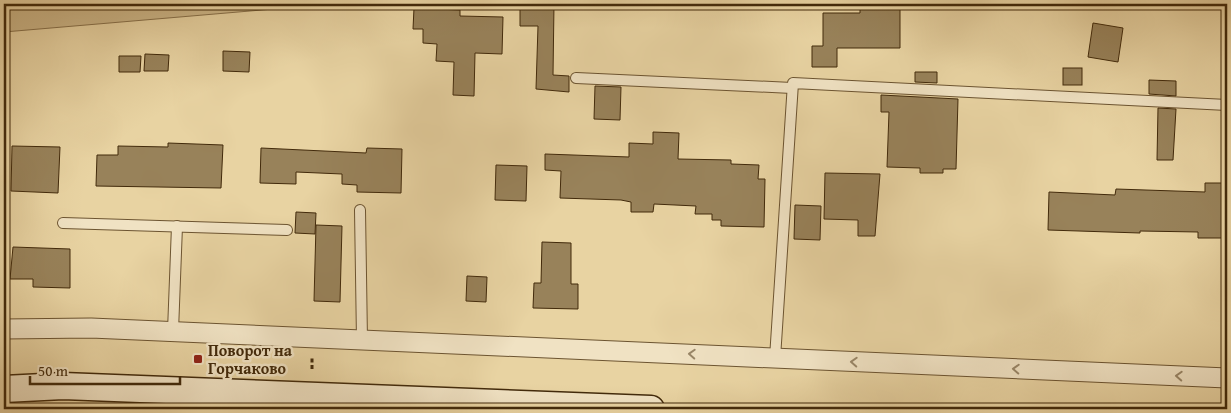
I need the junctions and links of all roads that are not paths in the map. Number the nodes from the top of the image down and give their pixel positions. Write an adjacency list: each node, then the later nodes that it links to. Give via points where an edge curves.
1 (576, 78): 2 (lane)
2 (792, 88): 3 (lane, via 793,82); 11 (lane)
3 (1227, 105)
4 (360, 210): 10 (lane)
5 (63, 223): 6 (lane)
6 (177, 226): 7 (lane); 9 (lane)
7 (287, 230)
8 (4, 329): 9 (street, via 91,328)
9 (174, 332): 10 (street)
10 (362, 340): 11 (street, one-way to 10)
11 (775, 358): 12 (street, one-way to 11)
12 (1227, 378)
13 (4, 389): 14 (main road, via 63,386)
14 (651, 409)

